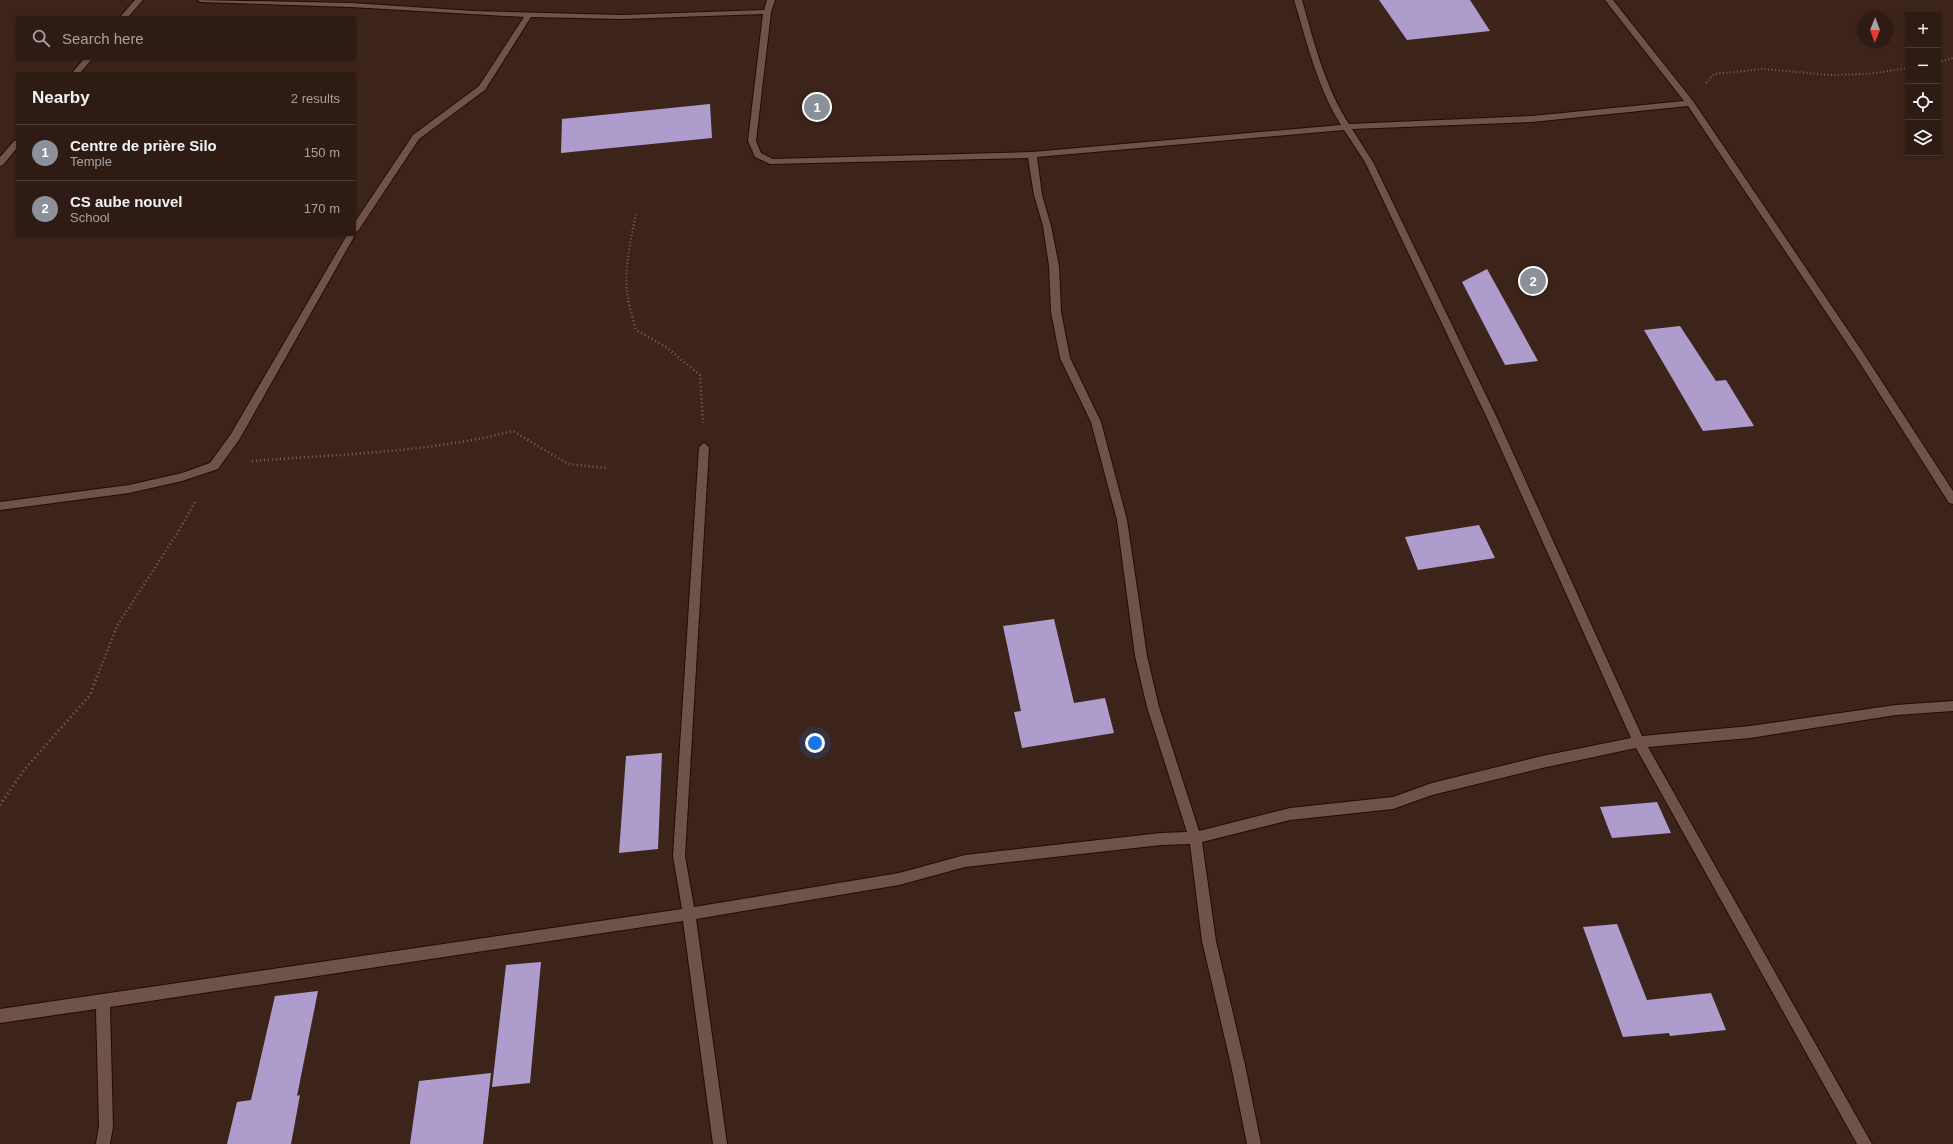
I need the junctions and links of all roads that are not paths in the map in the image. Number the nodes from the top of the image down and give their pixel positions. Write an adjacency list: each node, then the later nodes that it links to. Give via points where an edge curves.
1 (139, 0): 8 (street)
2 (201, 0): 7 (street)
3 (771, 0): 6 (street)
4 (1298, 0): 12 (street, via 1316,62 1335,109)
5 (1609, 0): 11 (street)
6 (767, 12): 7 (street, via 622,17); 14 (street, via 752,141 754,152 760,158 773,162 815,162)
7 (529, 14): 16 (street, via 482,88 416,138)
8 (125, 16)
9 (87, 60): 10 (street)
10 (77, 72)
11 (1690, 104): 12 (street, via 1532,119); 19 (street, via 1861,357)
12 (1346, 127): 14 (street); 22 (street, via 1369,162 1492,418)
13 (16, 144): 15 (street)
14 (1032, 155): 23 (street, via 1054,266 1056,312 1065,358 1096,422 1107,462 1122,520 1141,656 1153,707)
15 (0, 163)
16 (356, 228)
17 (350, 236): 20 (street, via 235,437 214,466 182,477 129,489)
18 (704, 447): 24 (street, via 679,856)
19 (1953, 500)
20 (0, 506)
21 (1953, 706): 22 (street, via 1896,710 1750,732)
22 (1639, 742): 23 (street, via 1432,789 1393,803 1290,814); 30 (street)
23 (1195, 838): 24 (street, via 1161,839 965,861 899,879); 29 (street, via 1209,941)
24 (689, 914): 25 (street); 28 (street)
25 (103, 1001): 26 (street); 27 (street, via 106,1126)
26 (0, 1016)
27 (103, 1144)
28 (720, 1144)
29 (1254, 1144)
30 (1865, 1144)

